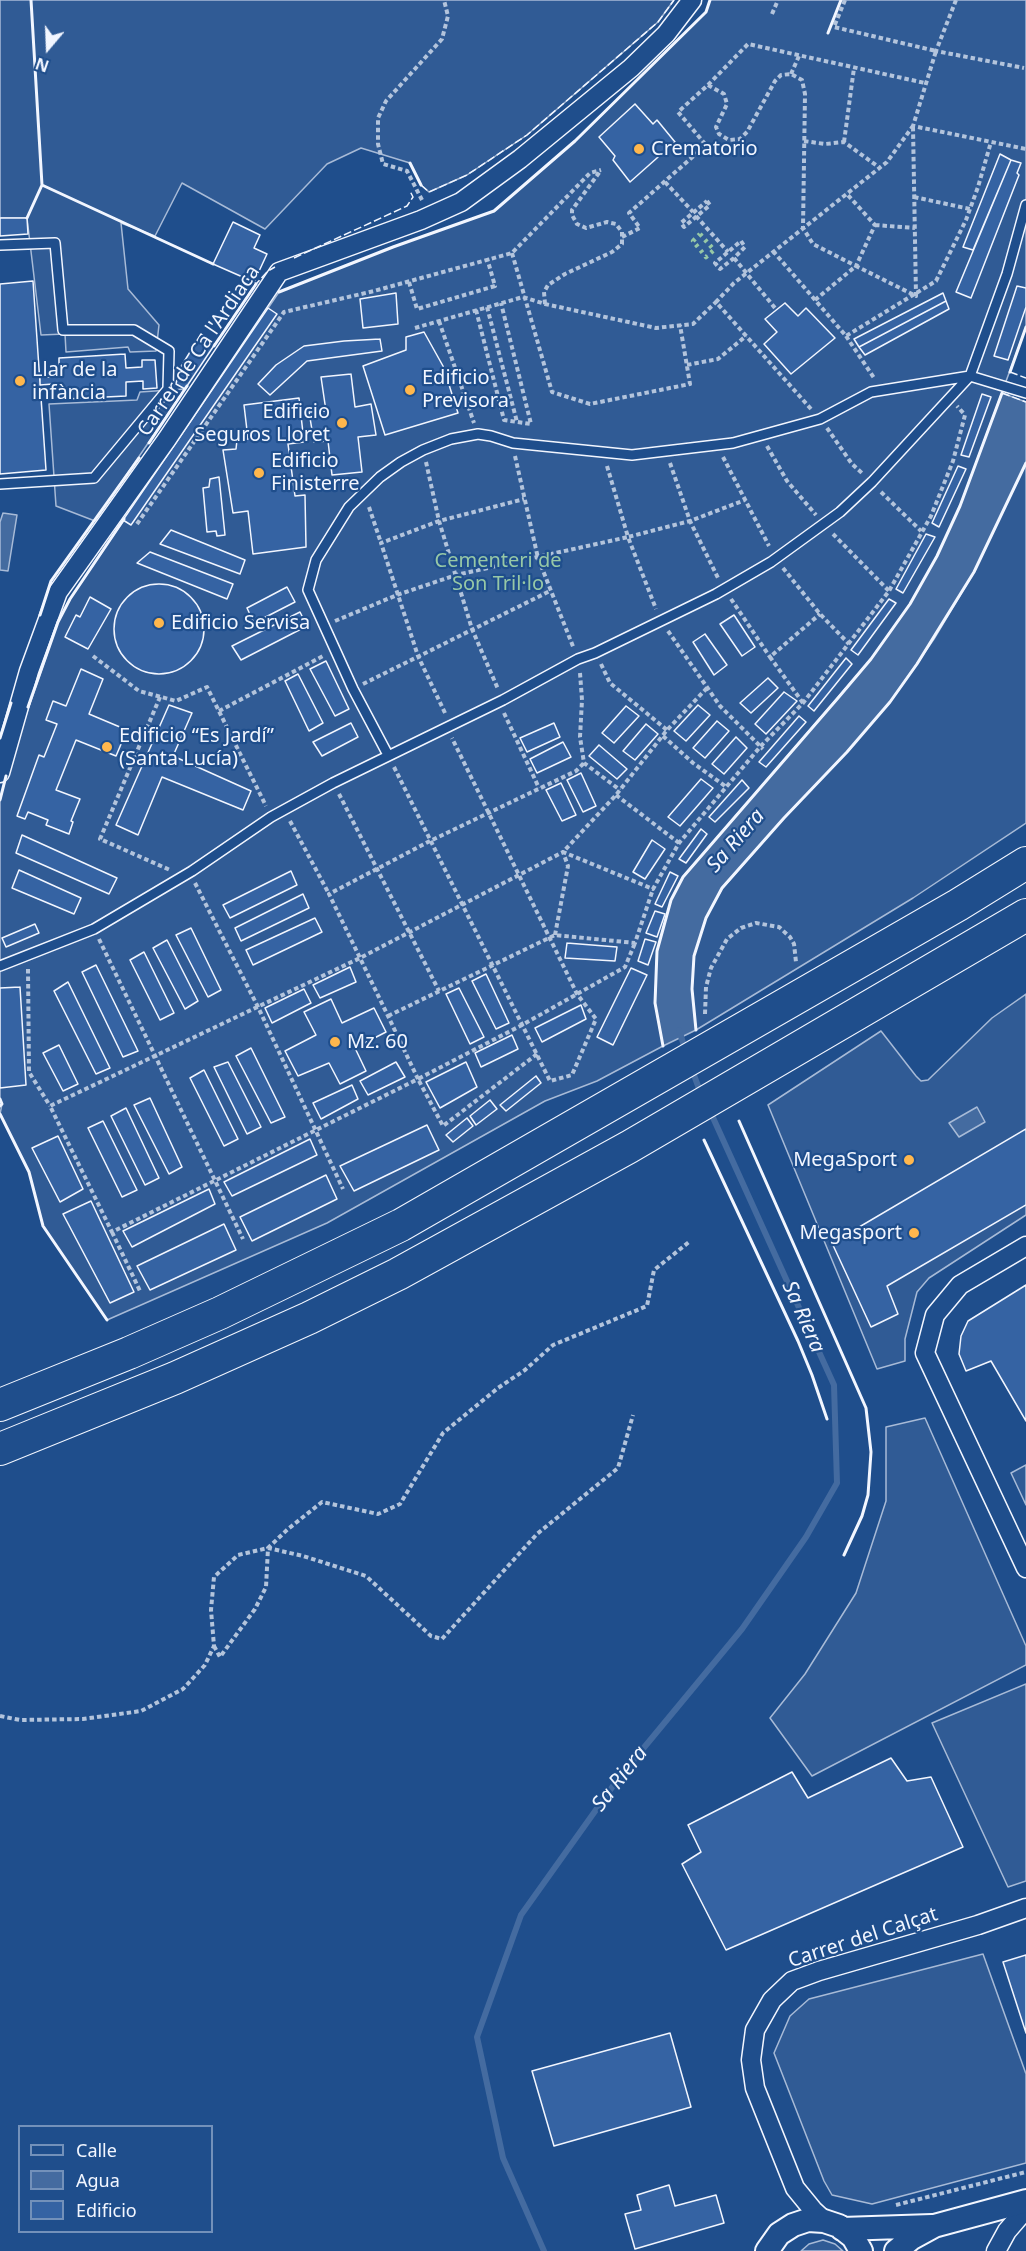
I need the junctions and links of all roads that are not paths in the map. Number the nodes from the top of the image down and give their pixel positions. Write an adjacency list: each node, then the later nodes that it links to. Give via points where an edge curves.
1 (693, 0): 8 (street, Carrer de Ca l'Ardiaca, via 631,68 461,202 279,272 58,592 29,671)
2 (1026, 205): 4 (lane, via 1007,274)
3 (0, 245): 6 (lane, via 55,243 63,330 134,330 169,351 168,389 94,478)
4 (970, 376): 5 (lane); 7 (lane, via 864,490 776,559 724,589); 7 (lane, via 871,392 820,419 733,443 632,455 513,443 478,434 451,439 401,462 349,507 316,560 308,590)
5 (1026, 393)
6 (0, 484)
7 (388, 755): 11 (lane, via 271,817 94,929)
8 (0, 773)
9 (1026, 863): 13 (highway, via 491,1175 357,1248 164,1338)
10 (1026, 915): 14 (highway, via 629,1147 440,1252 309,1318)
11 (0, 966)
12 (1026, 1246): 15 (street, via 960,1285 935,1315 926,1353)
13 (0, 1405)
14 (0, 1449)
15 (1026, 1568)
16 (1026, 1908): 17 (street, Carrer del Calçat, via 810,1974 792,1981 772,2000 755,2030 755,2088)
17 (795, 2188): 20 (street, via 813,2210); 22 (street)
18 (1026, 2201): 21 (street)
19 (1026, 2209): 26 (street)
20 (834, 2225): 21 (street); 22 (street, via 808,2220); 24 (street, via 853,2237)
21 (934, 2226): 25 (street)
22 (786, 2229): 23 (street)
23 (767, 2251)
24 (861, 2251)
25 (896, 2251)
26 (996, 2251)

